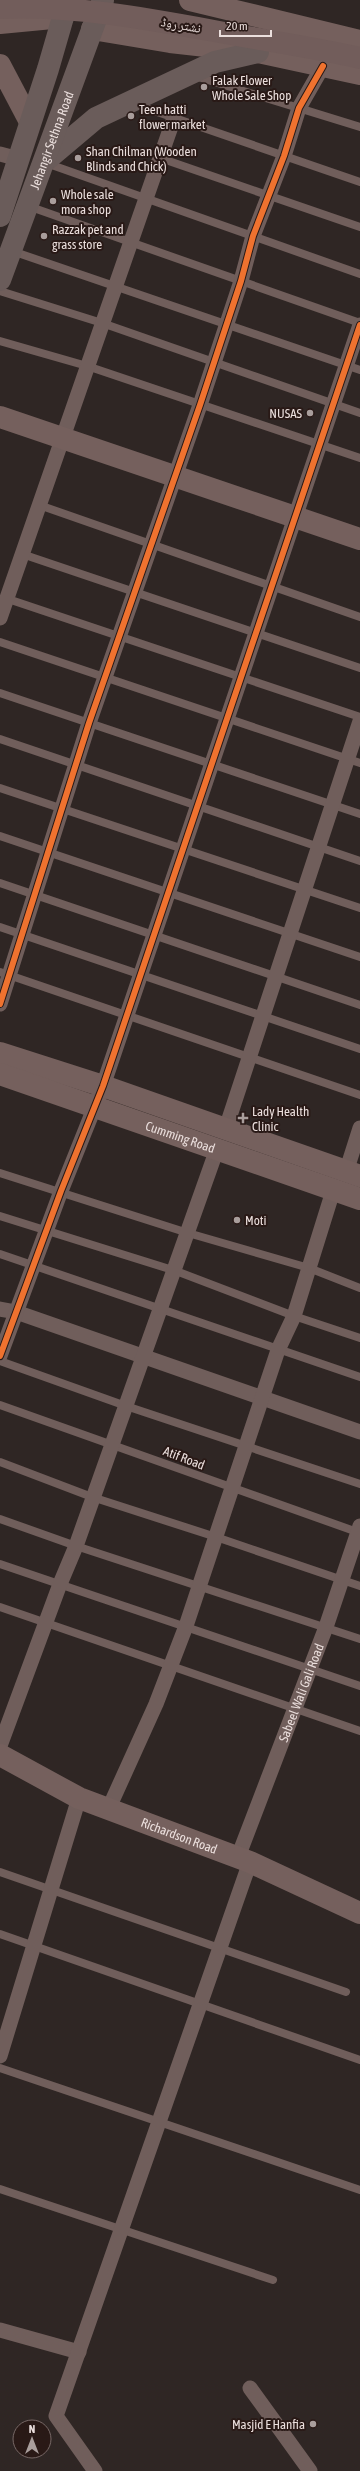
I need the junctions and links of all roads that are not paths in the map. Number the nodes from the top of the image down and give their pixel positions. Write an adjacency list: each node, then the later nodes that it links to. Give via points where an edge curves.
1 (103, 0): 7 (highway, Jehangir Sethna Road)
2 (179, 0): 9 (street)
3 (190, 0): 8 (street, نشتر روڈ)
4 (0, 8): 11 (main road, نشتر روڈ, bridge, via 33,7 92,11)
5 (65, 8): 6 (street); 19 (highway, Jehangir Sethna Road)
6 (0, 23)
7 (92, 29): 9 (street, نشتر روڈ); 24 (highway, Jehangir Sethna Road)
8 (360, 41)
9 (170, 42): 10 (street, نشتر روڈ)
10 (258, 52): 12 (street, نشتر روڈ); 14 (highway, via 215,62)
11 (360, 58)
12 (323, 66): 15 (street, نشتر روڈ); 17 (street)
13 (1, 69): 19 (street)
14 (188, 74): 16 (highway); 17 (lane)
15 (360, 74)
16 (128, 102): 18 (lane); 24 (highway, via 96,118)
17 (299, 108): 20 (lane); 22 (street)
18 (174, 118): 22 (lane); 23 (street)
19 (30, 122): 21 (highway, Jehangir Sethna Road)
20 (360, 127)
21 (9, 156): 29 (highway, Jehangir Sethna Road)
22 (284, 156): 25 (lane); 26 (street)
23 (160, 158): 26 (lane); 27 (street)
24 (44, 162): 27 (lane); 28 (highway, Jehangir Sethna Road)
25 (360, 182)
26 (268, 195): 30 (lane); 31 (street)
27 (146, 198): 31 (lane); 32 (street)
28 (27, 206): 32 (lane); 33 (highway, Jehangir Sethna Road)
29 (0, 216)
30 (360, 227)
31 (253, 236): 34 (lane); 36 (street)
32 (130, 242): 36 (lane); 37 (street)
33 (11, 251): 35 (highway, Jehangir Sethna Road); 37 (lane)
34 (360, 274)
35 (0, 280)
36 (241, 281): 40 (street); 41 (lane)
37 (115, 286): 39 (street); 40 (lane)
38 (0, 291): 39 (lane)
39 (102, 323): 43 (lane); 44 (street)
40 (227, 324): 43 (street); 45 (lane)
41 (360, 324): 45 (street)
42 (0, 341): 44 (lane)
43 (214, 362): 46 (street); 47 (lane)
44 (87, 366): 46 (lane); 50 (street)
45 (353, 367): 47 (street)
46 (200, 405): 51 (lane); 53 (street)
47 (333, 405): 48 (lane); 51 (street)
48 (360, 413)
49 (0, 417): 50 (street)
50 (62, 439): 53 (street); 54 (street)
51 (320, 444): 52 (lane); 55 (street)
52 (360, 458)
53 (176, 477): 55 (street); 57 (street)
54 (39, 505): 57 (lane); 58 (street)
55 (295, 517): 56 (street); 59 (street)
56 (360, 539)
57 (152, 545): 59 (lane); 60 (street)
58 (22, 554): 60 (lane); 61 (street)
59 (272, 586): 62 (lane); 64 (street)
60 (135, 592): 64 (lane); 65 (street)
61 (3, 597): 63 (street); 65 (lane)
62 (360, 617)
63 (0, 618)
64 (256, 633): 67 (lane); 69 (street)
65 (120, 637): 68 (street); 69 (lane)
66 (0, 642): 68 (lane)
67 (360, 668)
68 (105, 677): 72 (lane); 74 (street)
69 (241, 677): 71 (lane); 72 (street)
70 (0, 693): 74 (lane)
71 (360, 717)
72 (227, 718): 76 (lane); 77 (street)
73 (360, 721): 76 (street)
74 (90, 723): 77 (lane); 78 (street)
75 (0, 739): 78 (lane)
76 (354, 761): 80 (street)
77 (211, 764): 80 (lane); 81 (street)
78 (77, 765): 81 (lane); 82 (street)
79 (0, 788): 82 (lane)
80 (332, 805): 83 (lane); 85 (street)
81 (197, 806): 85 (lane); 86 (street)
82 (63, 809): 86 (lane); 87 (street)
83 (360, 814)
84 (0, 836): 87 (lane)
85 (319, 847): 88 (lane); 90 (street)
86 (183, 849): 90 (lane); 91 (street)
87 (48, 852): 91 (lane); 92 (street)
88 (360, 861)
89 (0, 883): 92 (lane)
90 (305, 889): 93 (lane); 95 (street)
91 (168, 892): 95 (lane); 97 (street)
92 (36, 895): 96 (street); 97 (lane)
93 (360, 908)
94 (0, 928): 96 (lane)
95 (290, 934): 98 (lane); 101 (street)
96 (23, 935): 99 (street); 100 (lane)
97 (154, 935): 100 (street); 101 (lane)
98 (360, 957)
99 (5, 973): 102 (street); 104 (lane)
100 (140, 975): 104 (street); 105 (lane)
101 (276, 977): 103 (lane); 105 (street)
102 (0, 1004)
103 (360, 1005)
104 (126, 1015): 108 (lane); 110 (street)
105 (263, 1016): 106 (lane); 108 (street)
106 (360, 1049)
107 (0, 1053): 110 (street, Cumming Road)
108 (249, 1057): 111 (lane); 114 (street)
109 (0, 1074): 112 (street, Cumming Road)
110 (103, 1086): 112 (street); 114 (street, Cumming Road)
111 (360, 1095)
112 (93, 1107): 114 (street, Cumming Road); 117 (street)
113 (360, 1128): 116 (street)
114 (221, 1140): 116 (street, Cumming Road); 118 (street, Cumming Road); 122 (street)
115 (0, 1173): 117 (lane)
116 (353, 1174)
117 (60, 1191): 121 (street); 122 (lane)
118 (333, 1191): 119 (street, Cumming Road); 125 (street)
119 (360, 1199)
120 (0, 1216): 121 (lane)
121 (46, 1230): 124 (street); 126 (lane)
122 (188, 1233): 125 (lane); 126 (street)
123 (0, 1254): 124 (lane)
124 (33, 1265): 128 (lane); 130 (street)
125 (309, 1268): 127 (lane); 131 (street)
126 (176, 1270): 128 (street); 131 (lane)
127 (360, 1288)
128 (161, 1308): 133 (lane); 135 (street)
129 (0, 1309): 130 (street)
130 (16, 1312): 134 (street); 135 (street)
131 (294, 1316): 132 (lane); 133 (street)
132 (360, 1338)
133 (278, 1350): 137 (lane); 138 (street)
134 (0, 1356)
135 (143, 1358): 138 (street); 140 (street)
136 (0, 1361): 140 (lane)
137 (360, 1377)
138 (262, 1399): 141 (street); 143 (street)
139 (0, 1404): 142 (lane, Atif Road)
140 (126, 1406): 142 (street); 143 (lane)
141 (360, 1432)
142 (112, 1443): 146 (lane, Atif Road); 147 (street)
143 (246, 1446): 145 (lane); 146 (street)
144 (0, 1462): 147 (lane)
145 (360, 1484)
146 (231, 1489): 149 (lane, Atif Road); 150 (street)
147 (92, 1497): 150 (lane); 151 (street)
148 (0, 1519): 151 (lane)
149 (359, 1531): 153 (street, Sabeel Wali Gali Road)
150 (216, 1537): 153 (lane); 155 (street)
151 (76, 1546): 154 (street); 155 (lane)
152 (0, 1564): 154 (lane)
153 (341, 1580): 156 (lane); 160 (street, Sabeel Wali Gali Road)
154 (60, 1584): 158 (street); 159 (lane)
155 (199, 1586): 159 (street); 160 (lane)
156 (360, 1586)
157 (0, 1606): 158 (lane)
158 (45, 1622): 162 (lane); 167 (street)
159 (186, 1626): 162 (street); 163 (lane)
160 (326, 1627): 161 (lane); 163 (street, Sabeel Wali Gali Road)
161 (360, 1639)
162 (171, 1667): 165 (lane); 170 (street)
163 (308, 1668): 164 (lane); 165 (street, Sabeel Wali Gali Road)
164 (360, 1686)
165 (294, 1710): 166 (lane); 171 (street, Sabeel Wali Gali Road)
166 (360, 1731)
167 (0, 1746)
168 (0, 1755): 169 (street, Richardson Road)
169 (79, 1798): 170 (street, Richardson Road); 173 (street)
170 (108, 1810): 171 (street, Richardson Road)
171 (244, 1859): 174 (street, Richardson Road); 177 (street, Sabeel Wali Gali Road)
172 (0, 1872): 173 (lane)
173 (52, 1890): 176 (street); 177 (lane)
174 (360, 1913)
175 (0, 1934): 176 (lane)
176 (35, 1946): 179 (lane); 180 (street)
177 (220, 1947): 178 (lane); 179 (street, Sabeel Wali Gali Road)
178 (346, 1992)
179 (200, 2005): 181 (lane); 183 (street, Sabeel Wali Gali Road)
180 (0, 2056)
181 (360, 2060)
182 (0, 2068): 183 (lane)
183 (159, 2123): 185 (lane); 186 (street, Sabeel Wali Gali Road)
184 (0, 2189): 186 (lane)
185 (360, 2190)
186 (122, 2229): 187 (lane); 189 (street, Sabeel Wali Gali Road)
187 (273, 2280)
188 (0, 2330): 189 (street)
189 (79, 2352): 191 (street, Sabeel Wali Gali Road, via 56,2416)
190 (250, 2388): 192 (street)
191 (92, 2470)
192 (310, 2471)

